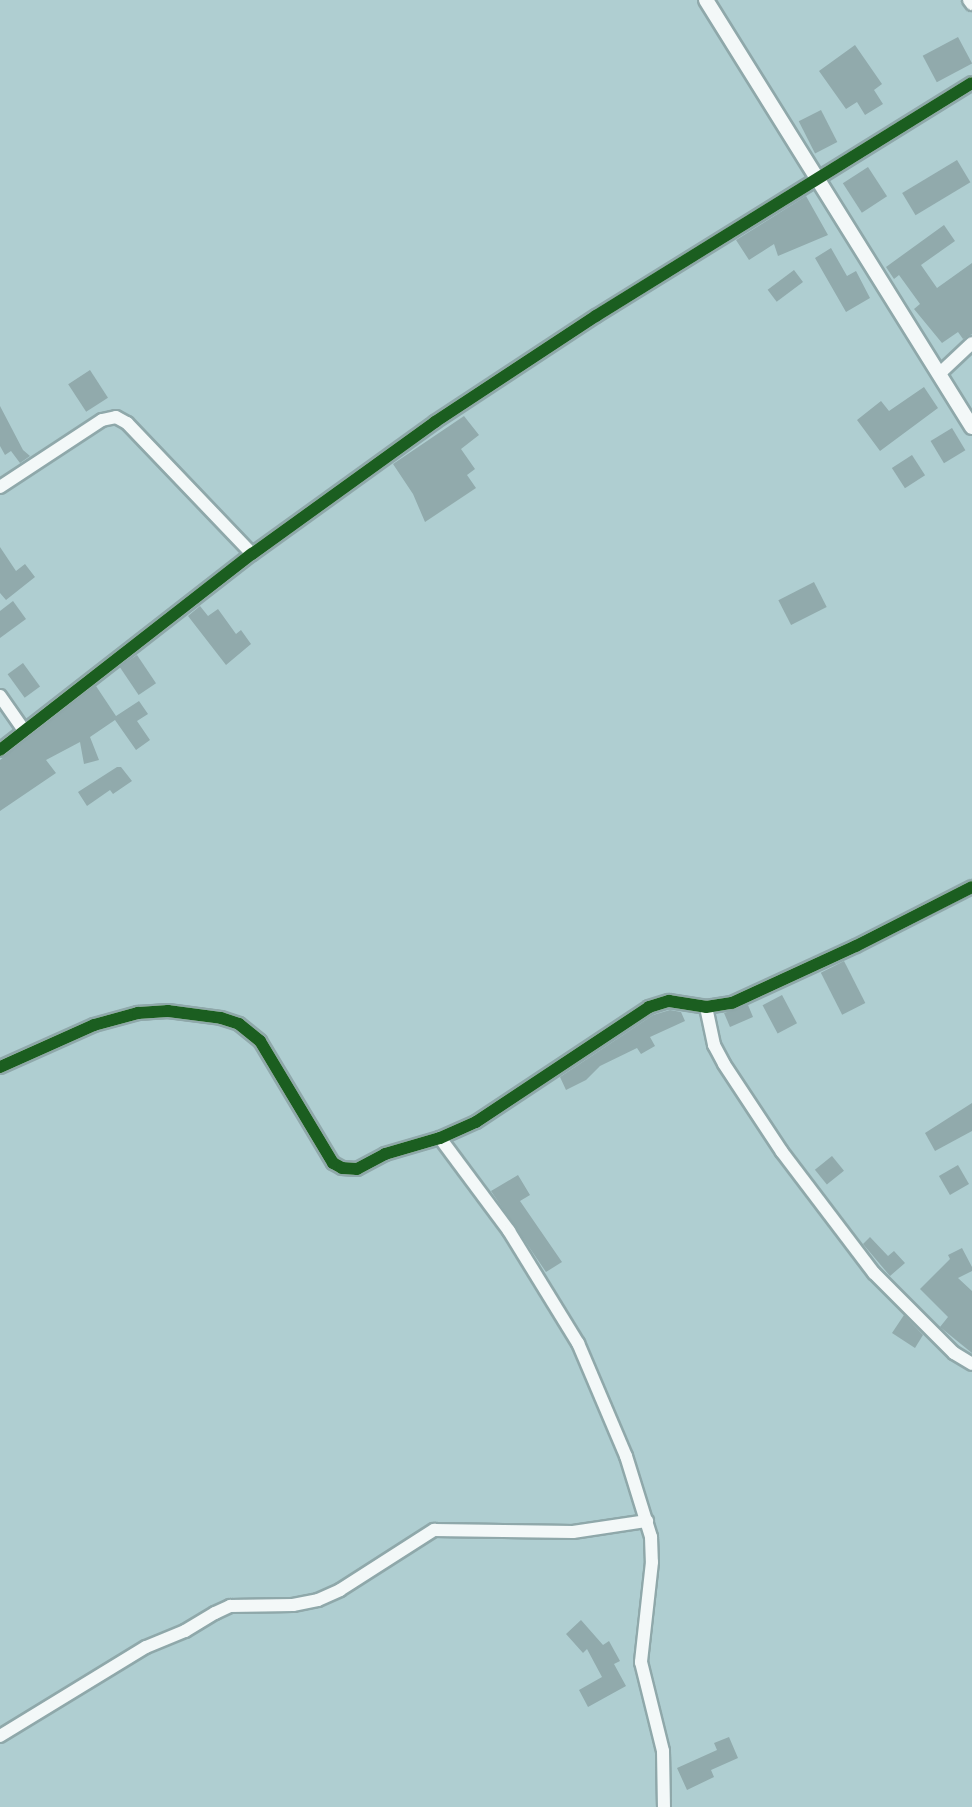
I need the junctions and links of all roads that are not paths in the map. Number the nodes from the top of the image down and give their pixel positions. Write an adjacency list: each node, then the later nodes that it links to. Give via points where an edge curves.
1 (706, 0): 3 (street)
2 (972, 83): 3 (street)
3 (818, 180): 5 (street); 8 (street, via 596,316)
4 (972, 343): 5 (street)
5 (939, 374): 6 (street)
6 (972, 427)
7 (0, 487): 8 (street, via 102,420 116,417)
8 (252, 554): 10 (street)
9 (0, 696): 10 (street)
10 (23, 729): 11 (street)
11 (0, 750)
12 (972, 887): 13 (street, via 745,996)
13 (706, 1007): 15 (street, via 681,1001 649,1007 476,1122); 16 (street, via 724,1064 791,1164 874,1273)
14 (0, 1067): 15 (street, via 94,1025 138,1013 210,1016 239,1024 260,1041 319,1146 342,1168 357,1169 385,1154)
15 (440, 1138): 17 (street, via 509,1231 578,1343 603,1396)
16 (972, 1364)
17 (647, 1521): 18 (street, via 573,1532 434,1530 318,1600 239,1604 215,1613 146,1647); 19 (street, via 652,1562 641,1662 663,1751)
18 (0, 1736)
19 (664, 1807)

